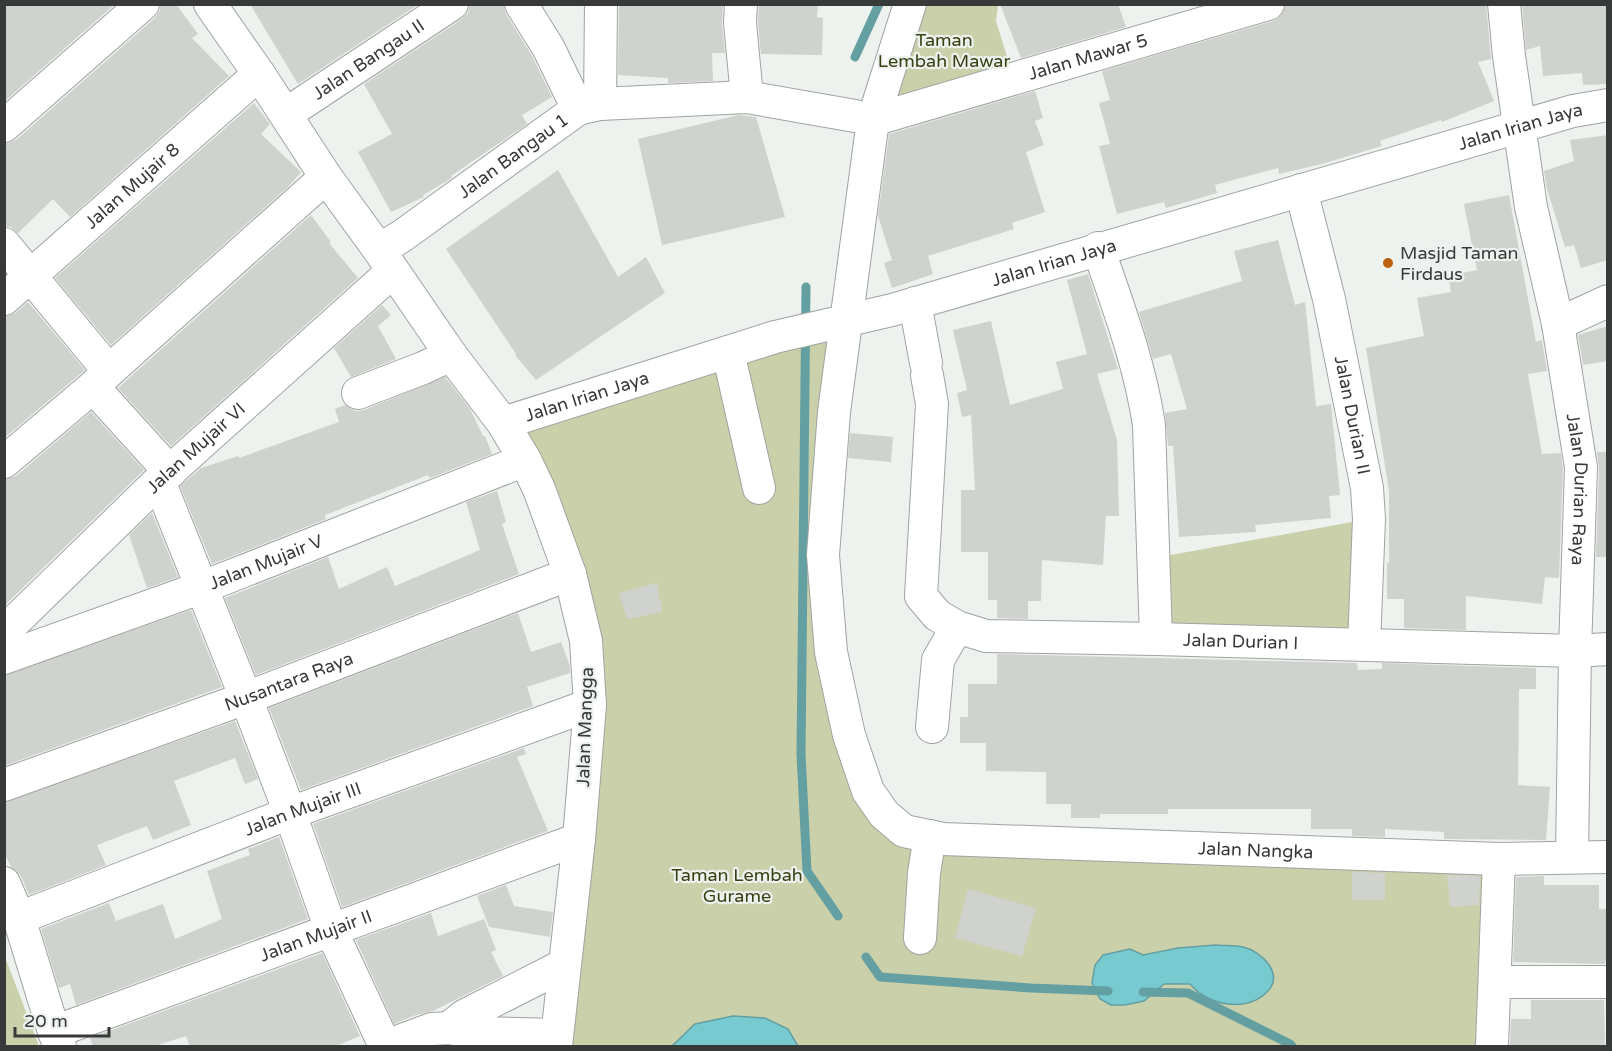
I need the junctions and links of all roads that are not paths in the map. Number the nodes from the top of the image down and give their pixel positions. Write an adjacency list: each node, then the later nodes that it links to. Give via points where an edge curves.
1 (143, 4): 16 (street)
2 (210, 4): 10 (street, Jalan Mangga)
3 (452, 4): 14 (street, Jalan Bangau II)
4 (521, 4): 13 (street, Jalan Bangau 1)
5 (601, 4): 13 (street)
6 (741, 4): 11 (street)
7 (910, 4): 15 (street)
8 (1268, 4): 15 (street, Jalan Mawar 5)
9 (1504, 4): 17 (street, Jalan Durian Raya)
10 (259, 74): 14 (street, Jalan Mangga); 23 (street, Jalan Mujair 8)
11 (747, 97): 13 (street); 15 (street)
12 (1608, 105): 17 (street, Jalan Irian Jaya)
13 (589, 106): 22 (street, Jalan Bangau 1, via 402,236)
14 (285, 114): 18 (street, Jalan Mangga)
15 (864, 118): 27 (street)
16 (4, 126)
17 (1519, 126): 19 (street, Jalan Irian Jaya); 28 (street, Jalan Durian Raya, via 1531,207)
18 (326, 177): 22 (street, Jalan Mangga); 31 (street)
19 (1301, 190): 21 (street, Jalan Irian Jaya); 43 (street, Jalan Durian II, via 1329,298 1367,488 1370,519)
20 (4, 244): 23 (street)
21 (1098, 248): 26 (street, Jalan Irian Jaya); 42 (street, via 1147,409)
22 (386, 260): 30 (street, Jalan Mangga); 36 (street, Jalan Mujair VI)
23 (31, 276): 24 (street, Jalan Mujair 8); 31 (street)
24 (4, 299)
25 (1608, 300): 28 (street)
26 (915, 303): 27 (street, Jalan Irian Jaya); 40 (street, Jalan Durian I, via 932,404 921,596 937,615)
27 (831, 324): 29 (street, Jalan Irian Jaya); 52 (street, via 834,412 822,555 831,652 849,735 868,791 884,814)
28 (1558, 324): 45 (street, Jalan Durian Raya, via 1581,467)
29 (728, 352): 33 (street, Jalan Irian Jaya); 37 (street)
30 (451, 354): 32 (street); 33 (street, Jalan Mangga)
31 (101, 379): 35 (street); 36 (street)
32 (358, 393)
33 (503, 423): 34 (street, Jalan Mangga)
34 (525, 460): 38 (street, Jalan Mangga); 39 (street, Jalan Mujair V)
35 (4, 462)
36 (164, 476): 39 (street); 41 (street, Jalan Mujair VI)
37 (759, 488)
38 (570, 574): 47 (street, Nusantara Raya); 48 (street, Jalan Mangga, via 586,641)
39 (203, 587): 46 (street, Jalan Mujair V); 47 (street)
40 (957, 627): 42 (street, Jalan Durian I, via 986,636); 49 (street, via 938,660)
41 (4, 632)
42 (1156, 639): 43 (street, Jalan Durian I)
43 (1364, 645): 45 (street, Jalan Durian I)
44 (1608, 649): 45 (street, Jalan Durian I)
45 (1575, 651): 54 (street, Jalan Durian Raya)
46 (4, 658)
47 (246, 698): 50 (street, Nusantara Raya); 51 (street)
48 (590, 705): 51 (street, Jalan Mujair III); 53 (street, Jalan Mangga)
49 (932, 726)
50 (4, 784)
51 (290, 813): 58 (street, Jalan Mujair III); 59 (street)
52 (917, 834): 56 (street, Jalan Nangka, via 979,841); 60 (street, via 924,873)
53 (579, 839): 59 (street, Jalan Mujair II); 61 (street, Jalan Mangga)
54 (1572, 857): 55 (street, Jalan Nangka); 56 (street, Jalan Nangka)
55 (1608, 857)
56 (1499, 859): 62 (street)
57 (4, 883): 58 (street)
58 (19, 918): 65 (street)
59 (331, 930): 65 (street, Jalan Mujair II); 67 (street)
60 (920, 938)
61 (564, 965): 64 (street, via 464,1016); 66 (street, Jalan Mangga)
62 (1495, 982): 63 (street); 68 (street)
63 (1608, 982)
64 (449, 1028): 66 (street); 67 (street, via 432,1029)
65 (57, 1039)
66 (557, 1041)
67 (393, 1045)
68 (1492, 1047)

